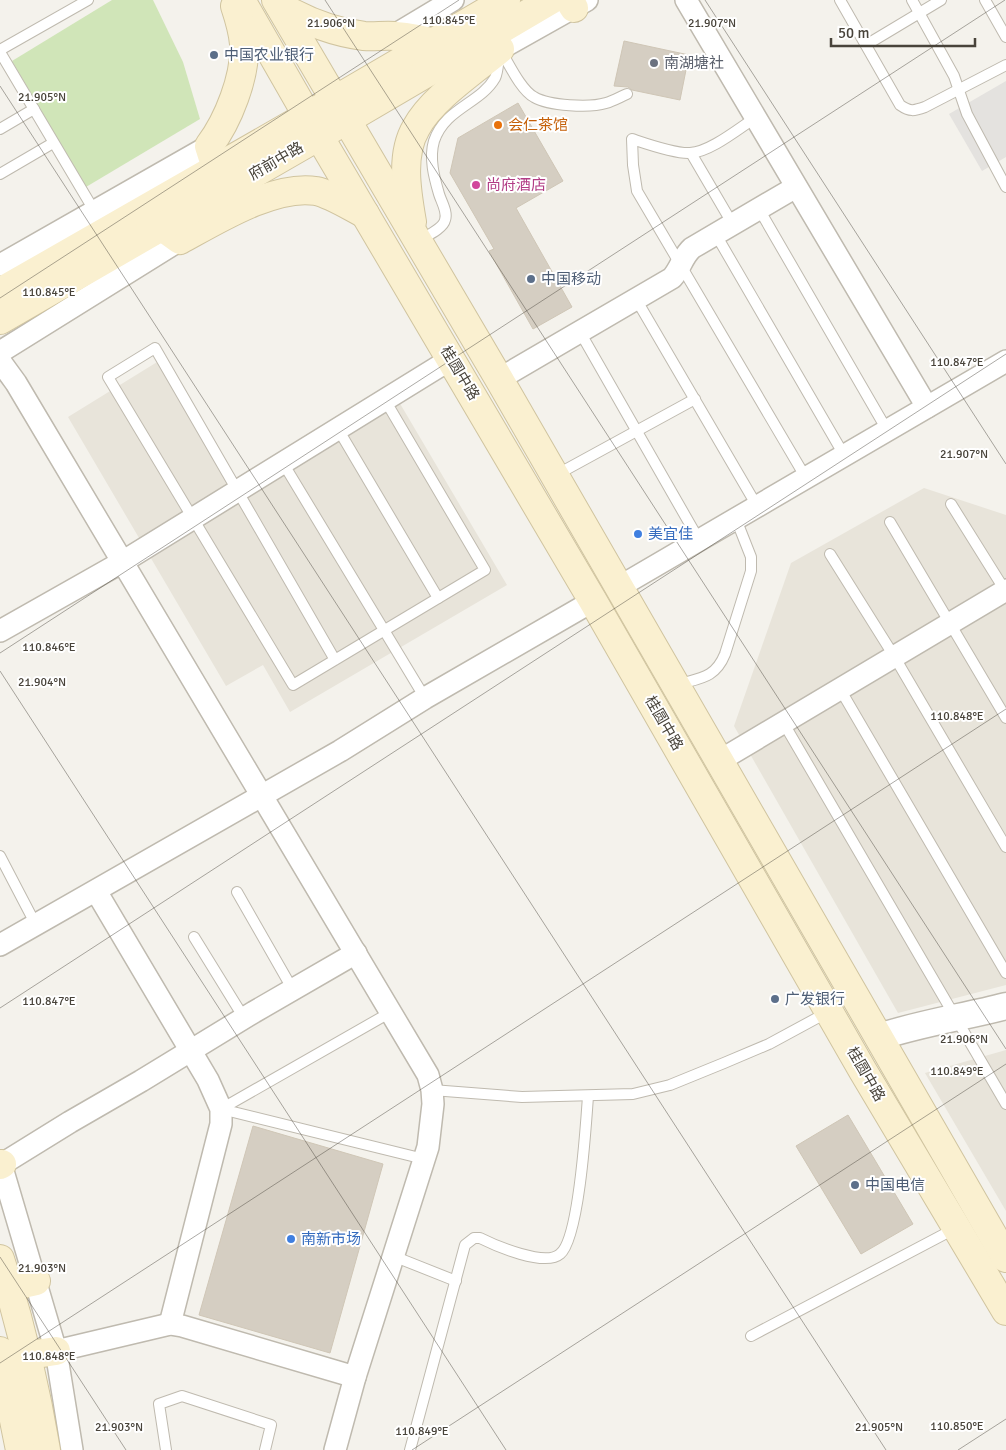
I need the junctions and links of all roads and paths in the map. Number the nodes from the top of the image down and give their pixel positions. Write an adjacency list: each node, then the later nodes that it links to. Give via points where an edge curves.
1 (88, 0): 19 (lane)
2 (233, 0): 30 (main road, via 244,44 242,66 237,91 218,135)
3 (241, 0): 26 (main road, 桂圆中路)
4 (454, 0): 14 (street)
5 (506, 0): 17 (main road, 府前中路)
6 (686, 0): 25 (street)
7 (840, 0): 18 (lane)
8 (912, 0): 13 (lane)
9 (941, 0): 13 (lane)
10 (985, 0): 15 (lane)
11 (559, 2): 16 (main road, 府前中路)
12 (278, 3): 14 (main road, via 317,26 366,36); 24 (main road, 桂圆中路)
13 (919, 13): 18 (lane); 21 (lane)
14 (393, 36): 17 (main road)
15 (1006, 37)
16 (495, 42): 22 (lane, via 534,97 572,106 606,104); 24 (main road, 府前中路); 39 (main road, via 415,128 408,152 406,186)
17 (433, 43): 24 (main road, 府前中路)
18 (866, 45): 21 (lane, via 900,105 908,110 925,107)
19 (0, 51): 23 (lane)
20 (1006, 65): 21 (lane)
21 (958, 89): 32 (lane, via 967,114)
22 (627, 94)
23 (34, 109): 27 (lane); 28 (lane)
24 (340, 110): 26 (main road, 府前中路); 39 (main road, 桂圆中路)
25 (755, 118): 29 (lane, via 710,146); 33 (street)
26 (313, 126): 30 (main road, 府前中路); 35 (main road, 桂圆中路); 37 (main road, 府前中路)
27 (0, 129)
28 (53, 143): 31 (lane); 38 (lane)
29 (691, 153): 36 (lane); 41 (lane, via 632,140 637,190)
30 (213, 157): 38 (main road, 府前中路)
31 (0, 174)
32 (1005, 184)
33 (796, 187): 34 (street); 53 (street)
34 (758, 209): 36 (street); 55 (lane)
35 (365, 214): 37 (main road, via 316,191 294,192 267,197); 47 (main road, 桂圆中路)
36 (724, 228): 41 (street, via 685,254); 57 (lane)
37 (171, 233): 38 (main road, 府前中路); 46 (street)
38 (108, 235): 40 (street); 42 (main road, 府前中路); 44 (main road, 府前中路)
39 (415, 237): 50 (main road, 桂圆中路)
40 (0, 265)
41 (680, 266): 43 (street, via 672,278); 60 (lane)
42 (0, 292)
43 (636, 299): 45 (street); 51 (lane)
44 (0, 320)
45 (580, 332): 50 (street); 56 (lane)
46 (0, 352)
47 (451, 359): 52 (street); 73 (main road, 桂圆中路)
48 (1006, 360): 53 (street)
49 (0, 361): 69 (street)
50 (499, 379): 59 (main road, 桂圆中路)
51 (695, 399): 56 (lane); 63 (lane)
52 (385, 400): 54 (street); 72 (lane, via 485,570)
53 (927, 407): 55 (street)
54 (338, 429): 58 (street); 72 (lane)
55 (887, 430): 57 (street)
56 (637, 431): 59 (lane); 67 (lane)
57 (844, 456): 60 (street)
58 (283, 463): 61 (street); 76 (lane)
59 (555, 476): 70 (main road, 桂圆中路)
60 (806, 478): 63 (street)
61 (239, 490): 64 (street); 64 (lane, via 155,348 108,377); 78 (lane)
62 (951, 504): 71 (lane)
63 (758, 506): 65 (street)
64 (193, 518): 69 (street); 78 (lane, via 293,685)
65 (736, 519): 67 (street); 79 (lane, via 749,552 751,571 725,654 715,672)
66 (890, 522): 74 (lane)
67 (699, 540): 70 (street)
68 (830, 554): 77 (lane)
69 (124, 561): 75 (street); 85 (street)
70 (619, 587): 73 (main road); 79 (main road, 桂圆中路)
71 (1006, 591): 74 (street)
72 (438, 598): 76 (lane)
73 (593, 600): 81 (street); 98 (main road, 桂圆中路)
74 (950, 623): 77 (street); 82 (lane)
75 (0, 631)
76 (384, 631): 78 (lane); 81 (lane)
77 (894, 656): 80 (street); 86 (lane)
78 (336, 660)
79 (676, 685): 84 (main road, 桂圆中路)
80 (840, 689): 83 (street); 95 (lane)
81 (425, 698): 85 (street)
82 (1006, 718)
83 (783, 722): 84 (street); 101 (lane)
84 (719, 761): 102 (main road, 桂圆中路)
85 (263, 796): 89 (street); 94 (street)
86 (1006, 847)
87 (0, 856): 88 (lane)
88 (4, 871): 91 (lane)
89 (96, 891): 91 (street); 104 (street)
90 (237, 892): 96 (lane)
91 (36, 925): 93 (street)
92 (194, 937): 100 (lane)
93 (0, 945)
94 (356, 953): 96 (street); 99 (street)
95 (1006, 973)
96 (294, 990): 100 (street)
97 (1006, 1006): 101 (street)
98 (829, 1011): 103 (main road, 桂圆中路); 106 (lane, via 769,1044 670,1085 633,1094)
99 (391, 1012): 105 (street, via 428,1075); 108 (lane)
100 (244, 1018): 104 (street)
101 (957, 1018): 102 (street); 107 (lane)
102 (879, 1037): 103 (main road); 113 (main road, 桂圆中路)
103 (851, 1048): 111 (main road, 桂圆中路)
104 (191, 1050): 108 (street); 110 (street)
105 (432, 1090): 106 (lane, via 522,1097); 109 (street, via 433,1104)
106 (588, 1096): 115 (lane, via 581,1178 570,1237 560,1254 549,1258 530,1257 474,1238 466,1245)
107 (1006, 1104)
108 (221, 1109): 109 (lane); 119 (street, via 221,1124)
109 (424, 1159): 112 (street)
110 (1, 1163): 116 (street)
111 (956, 1228): 118 (main road, 桂圆中路); 120 (lane)
112 (394, 1256): 115 (lane); 123 (street)
113 (1006, 1258)
114 (0, 1259): 117 (main road)
115 (456, 1280): 130 (lane)
116 (36, 1281): 117 (main road); 121 (street)
117 (9, 1287): 122 (main road)
118 (1006, 1311)
119 (170, 1324): 121 (street); 123 (street)
120 (751, 1336)
121 (56, 1351): 122 (main road); 126 (street)
122 (7, 1356): 124 (main road); 125 (main road, via 38,1404)
123 (355, 1377): 129 (street)
124 (20, 1450)
125 (46, 1450)
126 (72, 1450)
127 (166, 1450): 128 (lane, via 159,1404 182,1396 271,1425)
128 (265, 1450)
129 (335, 1450)
130 (410, 1450)

